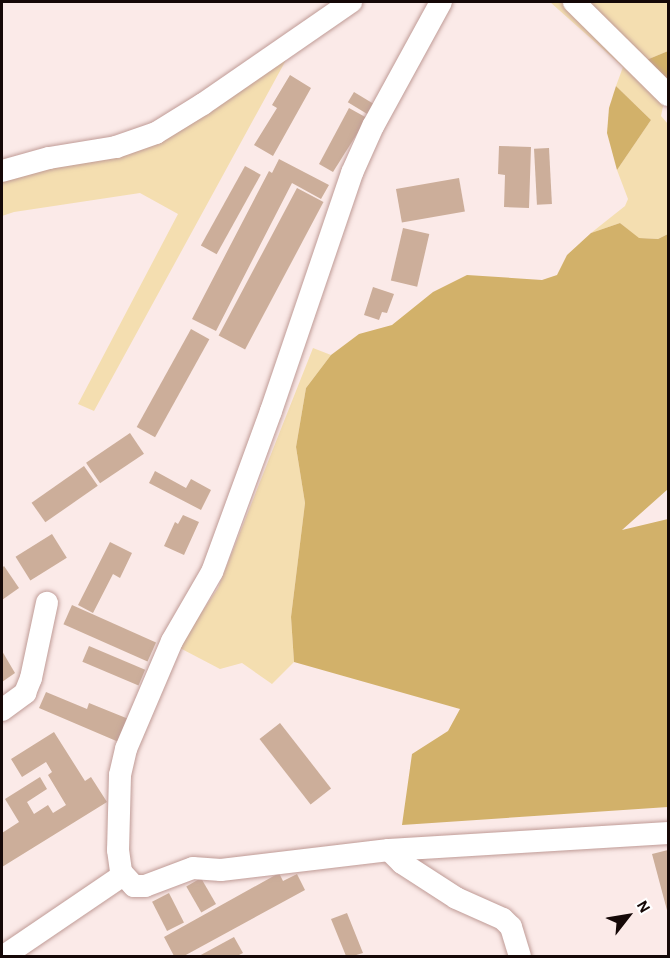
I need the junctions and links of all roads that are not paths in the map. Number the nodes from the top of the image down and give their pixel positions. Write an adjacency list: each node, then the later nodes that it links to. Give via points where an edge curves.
1 (351, 2): 5 (street, via 156,133 116,147 49,158)
2 (441, 2): 10 (street, via 352,172 212,572 172,641 126,749 120,775 118,850)
3 (574, 2): 4 (street)
4 (669, 95)
5 (2, 171)
6 (47, 603): 7 (street, via 28,686)
7 (2, 710)
8 (669, 833): 9 (street)
9 (389, 850): 10 (street, via 221,870 193,868 145,886 134,886); 12 (street, via 456,898 503,919 511,927)
10 (123, 876): 11 (street)
11 (4, 957)
12 (520, 957)

